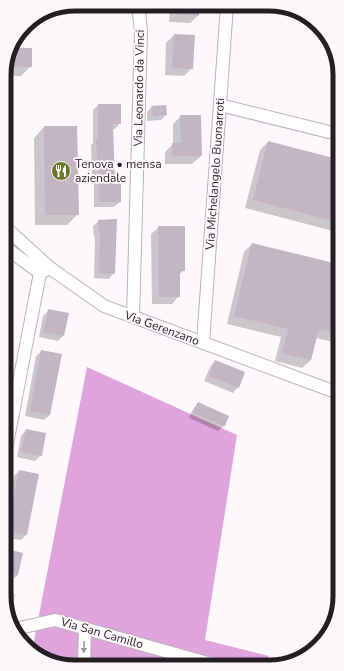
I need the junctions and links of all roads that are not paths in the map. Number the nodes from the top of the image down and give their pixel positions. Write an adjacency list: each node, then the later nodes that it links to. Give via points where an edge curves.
1 (139, 11): 8 (street, Via Leonardo da Vinci, via 141,31)
2 (228, 11): 3 (street, Via Michelangelo Buonarroti)
3 (220, 105): 4 (street); 9 (street, Via Michelangelo Buonarroti)
4 (333, 133)
5 (11, 233): 7 (street, Via Gerenzano)
6 (11, 251): 7 (street)
7 (45, 270): 8 (street, Via Gerenzano, via 104,306); 11 (street)
8 (133, 317): 9 (street, Via Gerenzano)
9 (203, 343): 10 (street, Via Gerenzano)
10 (333, 391)
11 (11, 426)
12 (20, 628): 13 (street, Via San Camillo, via 55,620)
13 (85, 628): 14 (street, one-way to 14); 15 (street, Via San Camillo)
14 (84, 660)
15 (197, 660)

